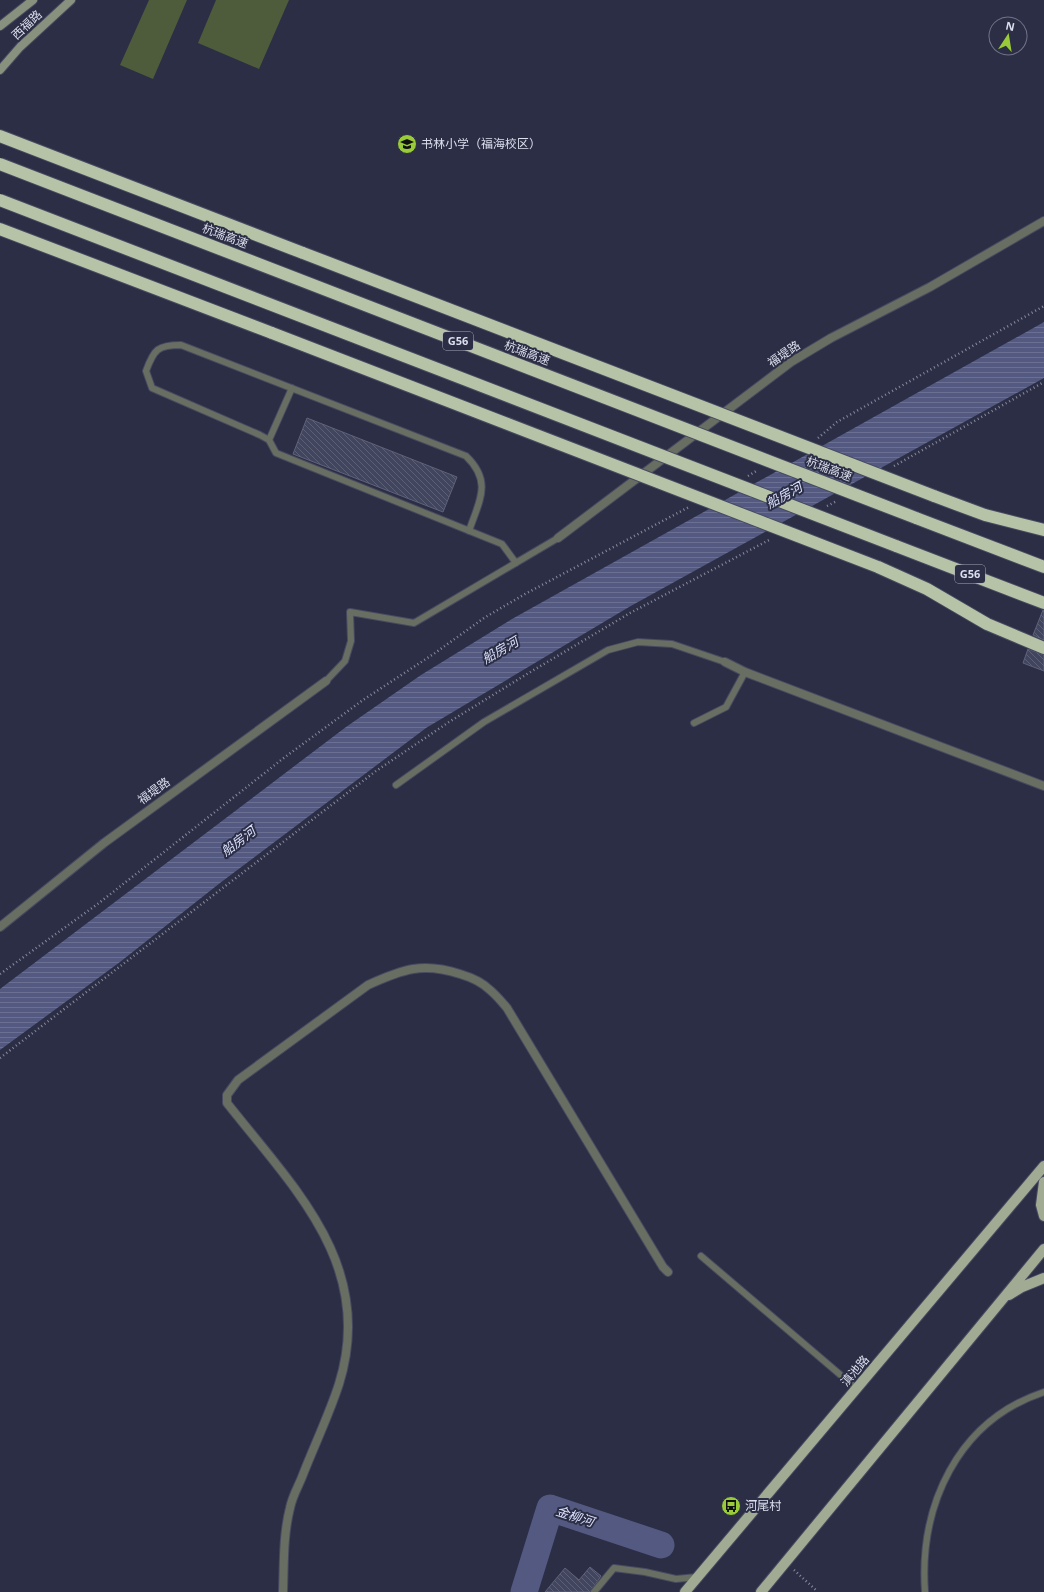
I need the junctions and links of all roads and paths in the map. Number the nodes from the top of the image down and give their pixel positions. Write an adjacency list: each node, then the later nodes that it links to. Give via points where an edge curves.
1 (33, 0): 3 (main road, 西福路)
2 (71, 0): 4 (main road, 西福路, via 20,47)
3 (0, 26)
4 (0, 70)
5 (0, 136): 21 (highway, bridge, via 934,496 985,515)
6 (0, 164): 26 (highway, 杭瑞高速 / G56, bridge)
7 (0, 200): 27 (highway, G56, bridge)
8 (1044, 221): 23 (street, 福堤路, via 930,287 831,338 791,362)
9 (0, 229): 28 (highway, bridge, via 878,567 927,589 987,624)
10 (1044, 306): 14 (path, via 837,422 825,434)
11 (1044, 382): 15 (path)
12 (292, 388): 13 (lane); 13 (lane, via 181,345 165,345 151,355 146,371 152,388); 22 (lane, via 466,456 476,466 482,482 481,496)
13 (269, 440): 22 (lane, via 276,453)
14 (811, 442)
15 (893, 467)
16 (762, 468): 17 (path)
17 (742, 479)
18 (840, 499): 20 (path)
19 (693, 505): 36 (path, via 484,618 363,700 285,757 99,903)
20 (827, 507)
21 (1044, 530)
22 (469, 531): 25 (lane, via 502,544)
23 (558, 538): 25 (lane)
24 (773, 538): 37 (path, via 630,614 526,674 376,771)
25 (516, 563): 31 (lane, via 414,623 350,612 351,641 345,661)
26 (1044, 567)
27 (1044, 603)
28 (1044, 648)
29 (726, 662): 30 (street); 33 (lane, via 672,644 638,642 608,650 484,722)
30 (745, 672): 32 (lane, via 726,707); 34 (street)
31 (326, 681): 35 (street, 福堤路, via 104,843)
32 (694, 723)
33 (396, 785)
34 (1044, 786)
35 (0, 927)
36 (0, 974)
37 (0, 1058)
38 (1044, 1166): 46 (main road, 滇池路)
39 (1044, 1182): 40 (main road, via 1041,1205)
40 (1044, 1216)
41 (1044, 1249): 45 (main road)
42 (701, 1256): 46 (lane)
43 (668, 1272): 51 (street, via 507,1008 489,988 469,977 442,968 420,967 392,974 368,985 238,1080 227,1095 227,1103 300,1197 326,1238 340,1270 348,1302 349,1336 339,1383 290,1507 284,1552)
44 (1044, 1278): 45 (main road, via 1022,1287)
45 (998, 1304): 48 (main road)
46 (857, 1389): 49 (main road, 滇池路)
47 (1044, 1392): 55 (lane, via 1020,1403 987,1425 960,1453 948,1471 927,1530)
48 (786, 1562): 50 (path); 54 (main road)
49 (698, 1577): 52 (lane, via 676,1579 614,1568); 53 (main road, 滇池路)
50 (817, 1591)
51 (283, 1592)
52 (594, 1592)
53 (685, 1592)
54 (762, 1592)
55 (924, 1592)

